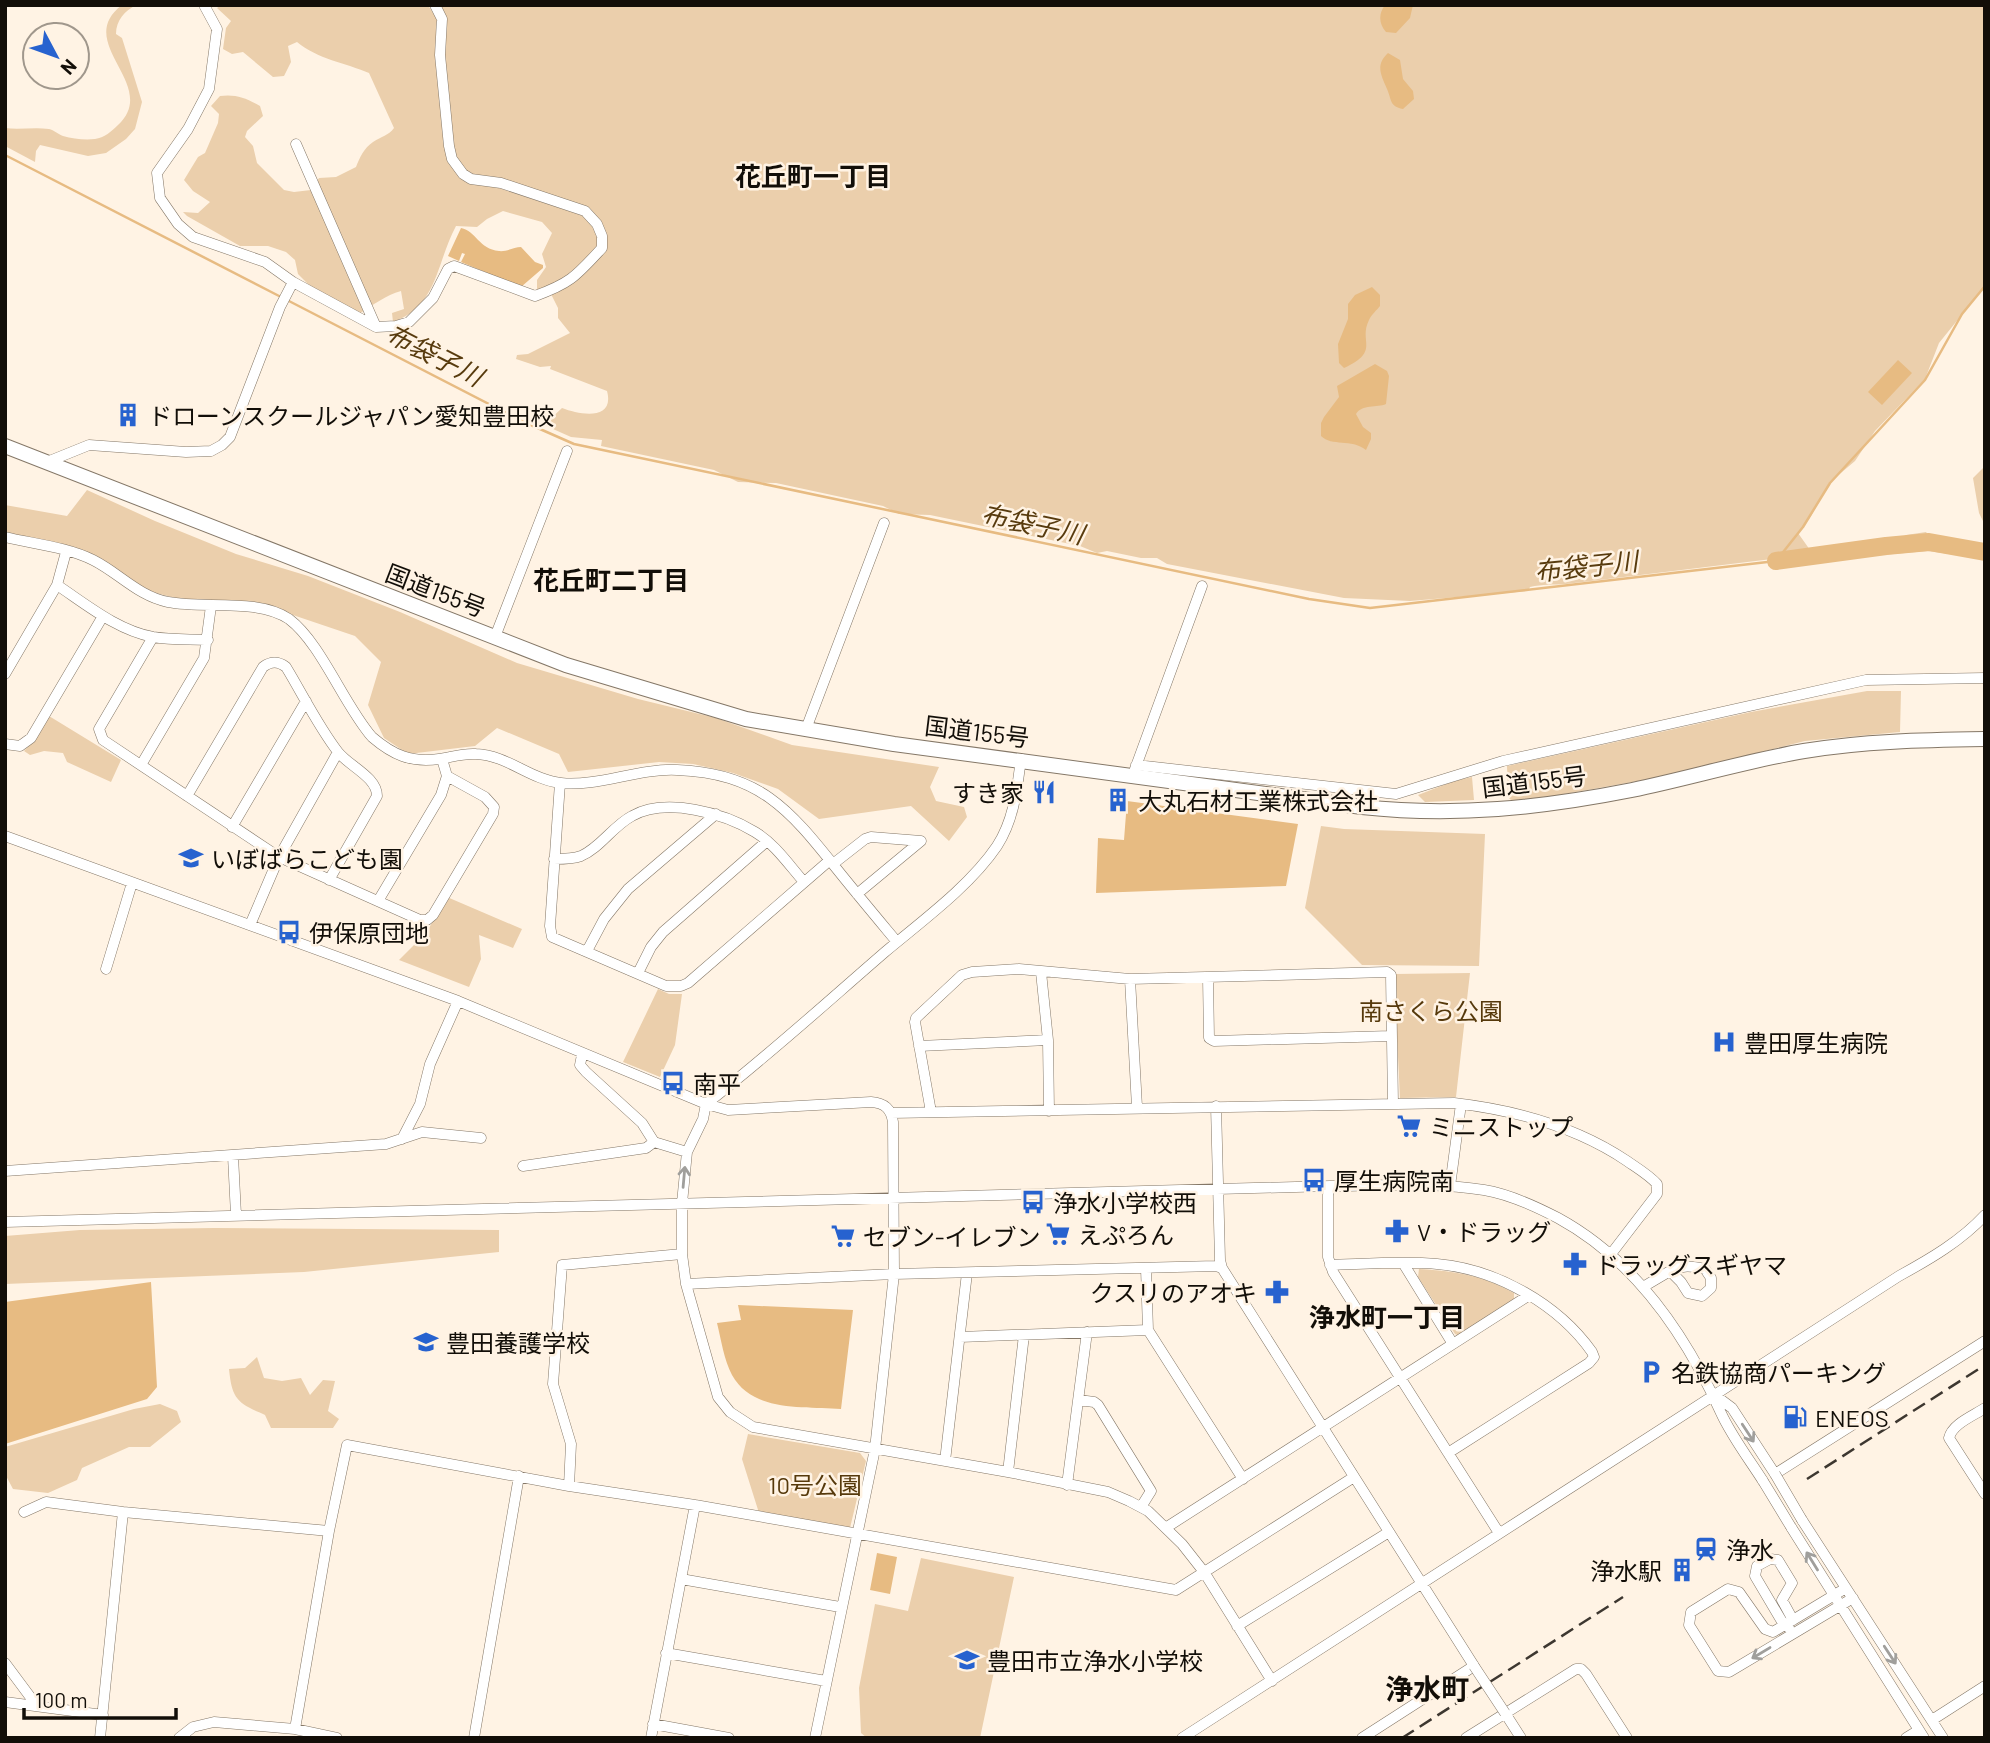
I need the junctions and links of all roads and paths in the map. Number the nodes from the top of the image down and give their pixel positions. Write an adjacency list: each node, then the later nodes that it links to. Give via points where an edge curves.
1 (204, 5): 4 (street, via 217,29 209,89 157,173 160,198 193,237 265,262)
2 (435, 5): 5 (street, via 442,19 440,55 452,159 463,174 478,181 501,183 585,211 597,224 603,243 575,278 535,296 454,266 433,298 409,322)
3 (296, 144): 5 (street)
4 (291, 284): 5 (street); 8 (street, via 230,437 222,445 211,451 186,452 89,445)
5 (376, 327)
6 (5, 446): 8 (highway, 国道155号)
7 (567, 452): 17 (street)
8 (47, 463): 17 (highway, 国道155号)
9 (884, 523): 22 (street)
10 (5, 537): 11 (street)
11 (66, 551): 12 (street); 14 (street, via 93,560 153,598)
12 (57, 585): 15 (street); 19 (street)
13 (1202, 586): 29 (street)
14 (211, 606): 18 (street); 26 (street, via 259,608 290,620 306,635 361,723 383,748 403,757)
15 (103, 616): 16 (street); 24 (street, via 31,738 20,746)
16 (153, 637): 18 (street); 28 (street, via 99,729 103,740)
17 (495, 637): 22 (highway, 国道155号, via 626,684 746,719)
18 (208, 640): 28 (street, via 204,658)
19 (5, 674)
20 (1985, 678): 29 (street, via 1866,680 1503,761 1396,794)
21 (306, 701): 25 (street); 32 (street, via 286,667 276,662 263,667); 34 (street)
22 (806, 729): 27 (highway, 国道155号)
23 (1985, 739): 29 (highway, 国道155号, via 1803,751 1633,790 1484,812 1362,807)
24 (5, 744)
25 (338, 752): 37 (street); 40 (street, via 374,785 377,796)
26 (442, 759): 30 (street); 31 (street, via 487,755)
27 (1021, 760): 29 (highway, 国道155号); 46 (street, via 1014,806 998,844 970,877)
28 (141, 765): 32 (street)
29 (1135, 771)
30 (447, 776): 44 (street); 44 (street, via 485,797 494,807 493,814 427,920)
31 (560, 783): 38 (street); 39 (street, via 662,770 719,775 782,806)
32 (187, 796): 34 (street)
33 (716, 814): 36 (street); 38 (street, via 651,809 631,816 583,855); 47 (street, via 628,889)
34 (232, 827): 37 (street)
35 (5, 836): 42 (street)
36 (766, 841): 41 (street); 50 (street, via 663,932)
37 (279, 857): 40 (street); 45 (street)
38 (554, 859): 47 (street, via 552,937)
39 (832, 862): 41 (street); 43 (street); 43 (street, via 871,837 921,841)
40 (329, 880): 44 (street)
41 (804, 882): 50 (street, via 688,983 666,986)
42 (132, 883): 45 (street); 48 (street)
43 (857, 894): 46 (street)
44 (378, 901)
45 (250, 925): 53 (street)
46 (897, 942): 58 (street)
47 (587, 951): 50 (street)
48 (106, 969)
49 (1041, 972): 52 (street); 55 (street); 56 (street, via 1010,969 962,975 916,1018)
50 (638, 973)
51 (1208, 977): 52 (street); 54 (street, via 1209,1038 1214,1041); 54 (street, via 1387,972 1391,975)
52 (1130, 979): 62 (street)
53 (458, 1001): 57 (street); 67 (street, via 430,1064 420,1104)
54 (1391, 1036): 59 (street)
55 (1048, 1040): 56 (street); 63 (street)
56 (919, 1046): 64 (street)
57 (582, 1055): 58 (street); 68 (street, via 580,1065 642,1123)
58 (706, 1104): 65 (street, via 728,1110 880,1103); 69 (street)
59 (1393, 1104): 60 (street); 61 (street)
60 (1461, 1104): 74 (street); 82 (street, via 1509,1111 1560,1127 1615,1153 1653,1180 1657,1194)
61 (1216, 1106): 62 (street); 75 (street)
62 (1137, 1107): 63 (street)
63 (1049, 1111): 64 (street)
64 (931, 1112): 65 (street)
65 (891, 1113): 76 (street)
66 (481, 1138): 67 (street, via 422,1132)
67 (402, 1139): 70 (street)
68 (654, 1142): 69 (street); 71 (street, via 646,1149)
69 (687, 1152): 77 (street, one-way to 69)
70 (233, 1156): 72 (street); 78 (street)
71 (523, 1166)
72 (5, 1171)
73 (1330, 1186): 74 (street); 75 (street); 84 (street)
74 (1450, 1186): 82 (street, via 1487,1191 1542,1210)
75 (1219, 1189): 76 (street); 86 (street)
76 (894, 1199): 77 (street); 89 (street)
77 (682, 1203): 78 (street); 81 (street)
78 (236, 1215): 80 (street)
79 (1985, 1215): 100 (street, via 1941,1251)
80 (5, 1222)
81 (682, 1254): 90 (street); 113 (street, via 562,1265 552,1384 571,1444)
82 (1611, 1254): 91 (street)
83 (1403, 1263): 84 (street); 92 (street, via 1479,1273); 98 (street)
84 (1330, 1265): 99 (street)
85 (1146, 1268): 86 (street); 88 (street); 93 (street)
86 (1222, 1268): 103 (street)
87 (1670, 1271): 91 (street)
88 (967, 1273): 89 (street); 96 (street)
89 (894, 1274): 90 (street); 104 (street)
90 (686, 1284): 104 (street, via 718,1397 730,1412 753,1427)
91 (1643, 1287): 100 (street, via 1681,1337)
92 (1528, 1296): 98 (street); 105 (street, via 1567,1323 1594,1357)
93 (1147, 1330): 94 (street); 111 (street)
94 (1087, 1332): 95 (street); 101 (street)
95 (1024, 1335): 96 (street); 107 (street)
96 (960, 1337): 106 (street)
97 (1985, 1341): 108 (street)
98 (1453, 1344): 99 (street)
99 (1400, 1378): 103 (street); 105 (street)
100 (1715, 1396): 108 (street, one-way to 108, via 1732,1408); 122 (street); 128 (street, one-way to 100, bridge)
101 (1079, 1400): 112 (street); 116 (street, via 1098,1405 1151,1491)
102 (1985, 1408): 114 (street, via 1955,1426 1949,1438)
103 (1323, 1428): 110 (street); 111 (street)
104 (875, 1449): 106 (street); 123 (street)
105 (1448, 1453): 122 (street)
106 (945, 1461): 107 (street)
107 (1008, 1472): 112 (street)
108 (1775, 1475): 127 (street, bridge)
109 (519, 1476): 113 (street); 120 (street, via 347,1446); 152 (street)
110 (1354, 1477): 121 (street); 124 (street)
111 (1243, 1479): 119 (street)
112 (1067, 1485): 116 (street, via 1108,1492)
113 (569, 1486): 115 (street)
114 (1985, 1494)
115 (695, 1506): 123 (street); 125 (street)
116 (1141, 1507): 119 (street)
117 (24, 1512): 118 (street, via 46,1502)
118 (123, 1512): 120 (street); 144 (street)
119 (1167, 1527): 124 (street)
120 (329, 1531): 147 (street)
121 (1389, 1532): 126 (street); 133 (street)
122 (1499, 1533): 126 (street)
123 (856, 1534): 124 (street, via 1176,1590); 131 (street)
124 (1204, 1572): 133 (street)
125 (681, 1579): 131 (street); 135 (street)
126 (1421, 1584): 137 (street); 139 (street)
127 (1846, 1588): 128 (street); 129 (street)
128 (1833, 1595): 130 (street); 132 (street)
129 (1853, 1598): 130 (street); 145 (street, one-way to 145)
130 (1840, 1605): 134 (street); 148 (street)
131 (840, 1607): 138 (street)
132 (1788, 1622): 132 (street, via 1755,1576 1757,1566 1770,1559 1778,1560 1792,1583 1782,1600); 134 (street); 134 (street, one-way to 132, via 1729,1672 1718,1671 1689,1625 1691,1612 1728,1589 1740,1592 1765,1629 1773,1632)
133 (1237, 1626): 139 (street)
134 (1796, 1632)
135 (666, 1653): 138 (street); 146 (street)
136 (5, 1663): 142 (street)
137 (1474, 1666): 143 (street, bridge); 157 (street)
138 (826, 1681): 155 (street)
139 (1272, 1681): 156 (street)
140 (1985, 1686): 145 (street)
141 (5, 1702): 142 (street)
142 (37, 1706): 144 (street)
143 (1505, 1713): 158 (street); 159 (street); 160 (street, via 1581,1669)
144 (103, 1715): 149 (street)
145 (1932, 1720): 162 (street)
146 (653, 1724): 153 (street); 154 (street)
147 (295, 1729): 150 (street, via 214,1722 193,1727); 151 (street)
148 (1921, 1734): 161 (street)
149 (100, 1738)
150 (179, 1738)
151 (337, 1738)
152 (474, 1738)
153 (651, 1738)
154 (729, 1738)
155 (815, 1738)
156 (1182, 1738)
157 (1362, 1738)
158 (1466, 1738)
159 (1521, 1738)
160 (1627, 1738)
161 (1906, 1738)
162 (1943, 1738)

